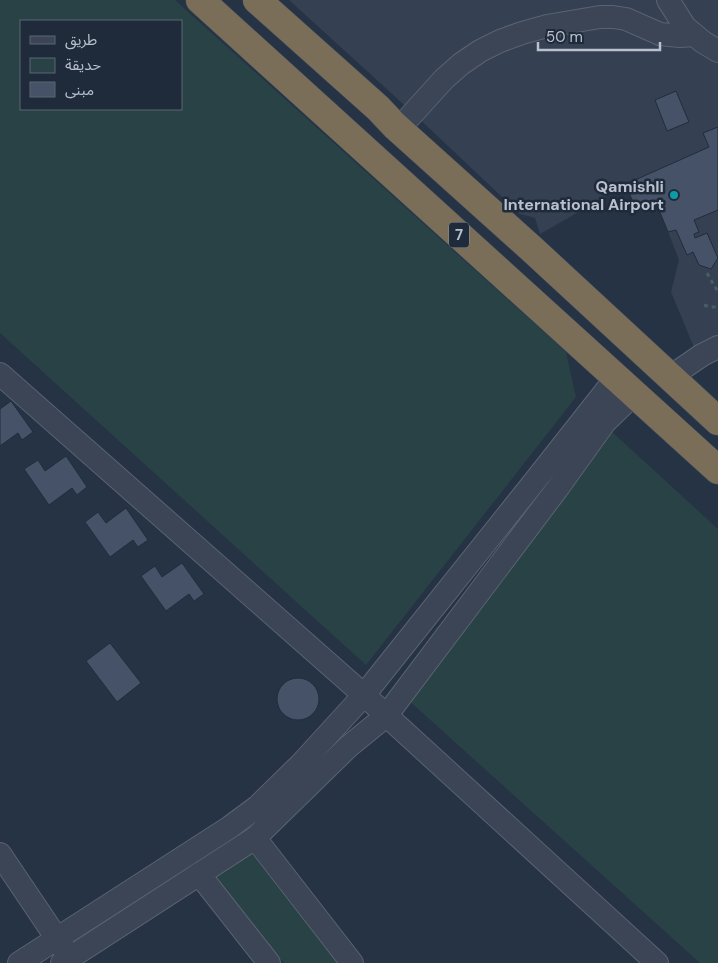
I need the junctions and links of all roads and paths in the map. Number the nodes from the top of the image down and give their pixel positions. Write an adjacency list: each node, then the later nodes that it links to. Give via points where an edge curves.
1 (200, 0): 14 (highway, 7)
2 (257, 0): 6 (highway, 7)
3 (668, 0): 4 (street)
4 (694, 35): 5 (street); 6 (street, via 660,34 626,19 613,17 522,33 480,51 461,64 405,122)
5 (718, 51)
6 (395, 126): 13 (highway, 7)
7 (707, 273): 8 (path)
8 (718, 292)
9 (704, 305): 10 (path)
10 (718, 307)
11 (718, 347): 13 (street)
12 (0, 374): 17 (street)
13 (670, 377): 14 (highway); 15 (highway, 7)
14 (633, 393): 16 (highway, 7); 17 (street, via 534,482); 18 (street, via 605,422)
15 (718, 421)
16 (718, 470)
17 (364, 695): 18 (street); 22 (street, via 257,807)
18 (386, 716): 19 (street, via 348,747); 27 (street)
19 (255, 838): 21 (street); 26 (street)
20 (0, 854): 22 (street)
21 (199, 874): 23 (street); 25 (street)
22 (57, 939): 23 (street); 24 (street)
23 (68, 961)
24 (19, 963)
25 (269, 963)
26 (352, 963)
27 (657, 963)

